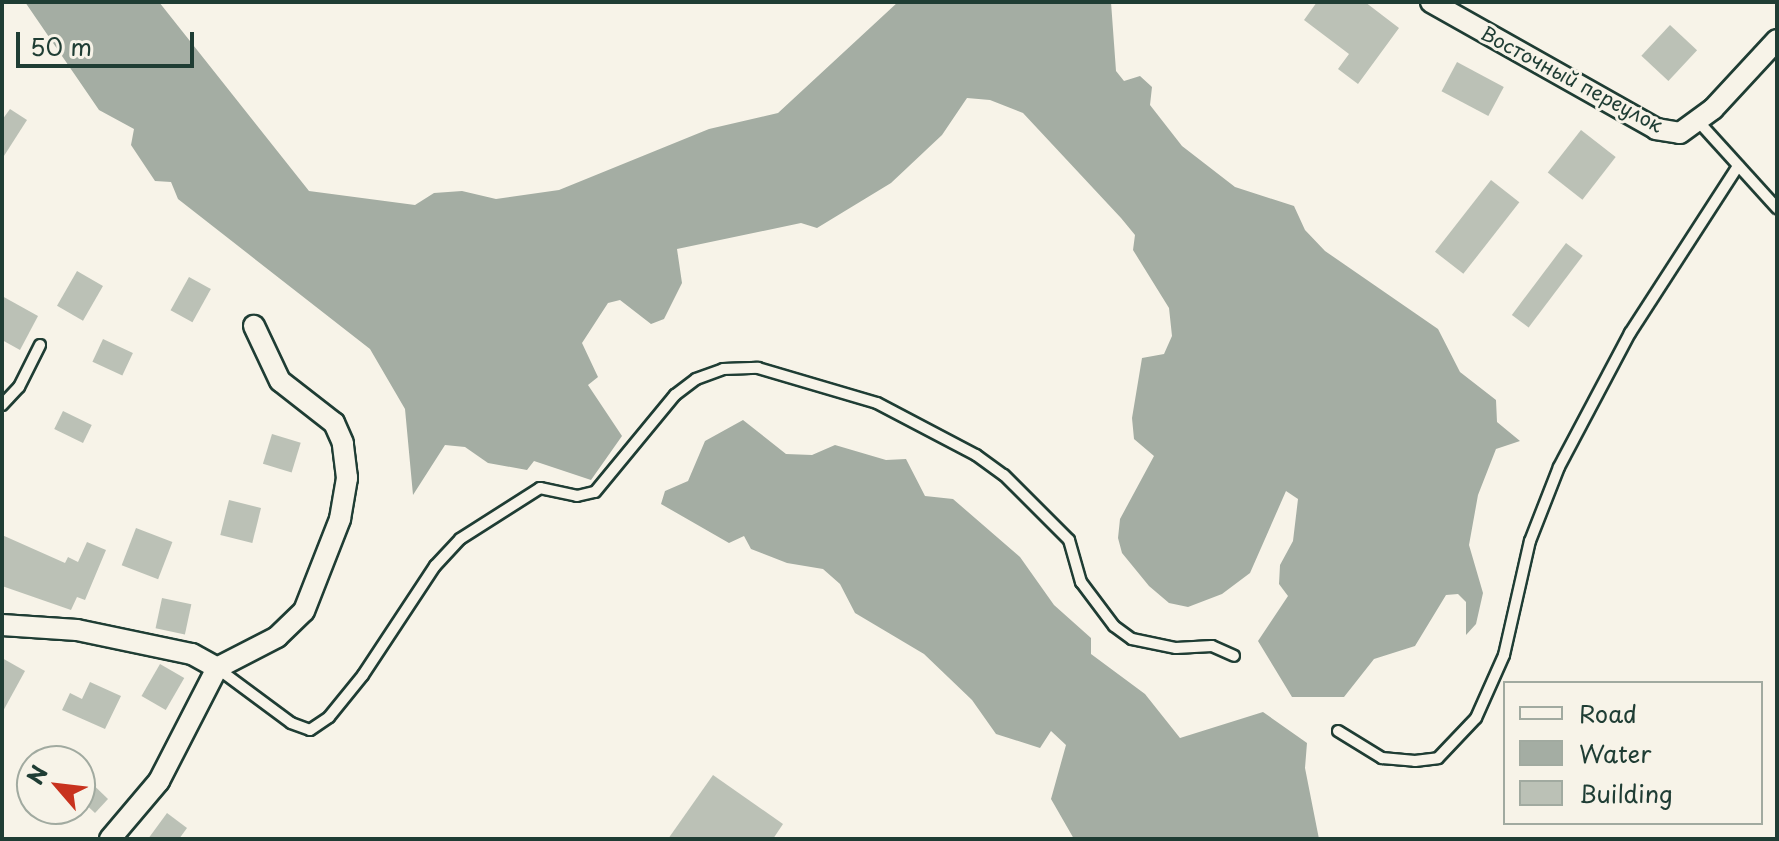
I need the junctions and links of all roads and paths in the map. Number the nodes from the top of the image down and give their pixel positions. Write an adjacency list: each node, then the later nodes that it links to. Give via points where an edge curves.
1 (1431, 2): 3 (street, Восточный переулок, via 1656,129 1680,133)
2 (1777, 40): 3 (street)
3 (1698, 121): 4 (lane)
4 (1738, 166): 5 (lane); 12 (lane, via 1668,269 1559,467 1530,541 1504,655 1476,718 1438,758 1415,761 1382,758)
5 (1777, 208)
6 (254, 326): 11 (street, via 280,381 334,423 343,443 347,478 340,519 304,611 277,637)
7 (40, 345): 8 (lane, via 19,387)
8 (2, 405)
9 (2, 625): 11 (street, via 77,630 192,654)
10 (1234, 656): 11 (lane, via 1212,646 1176,648 1132,639 1114,626 1081,582 1069,540 1024,493 976,455 877,403 758,368 723,369 696,379 675,395 595,492 577,496 540,488 460,539 435,566 346,696 310,730 291,723)
11 (217, 668): 13 (street, via 159,781)
12 (1338, 731)
13 (110, 839)

